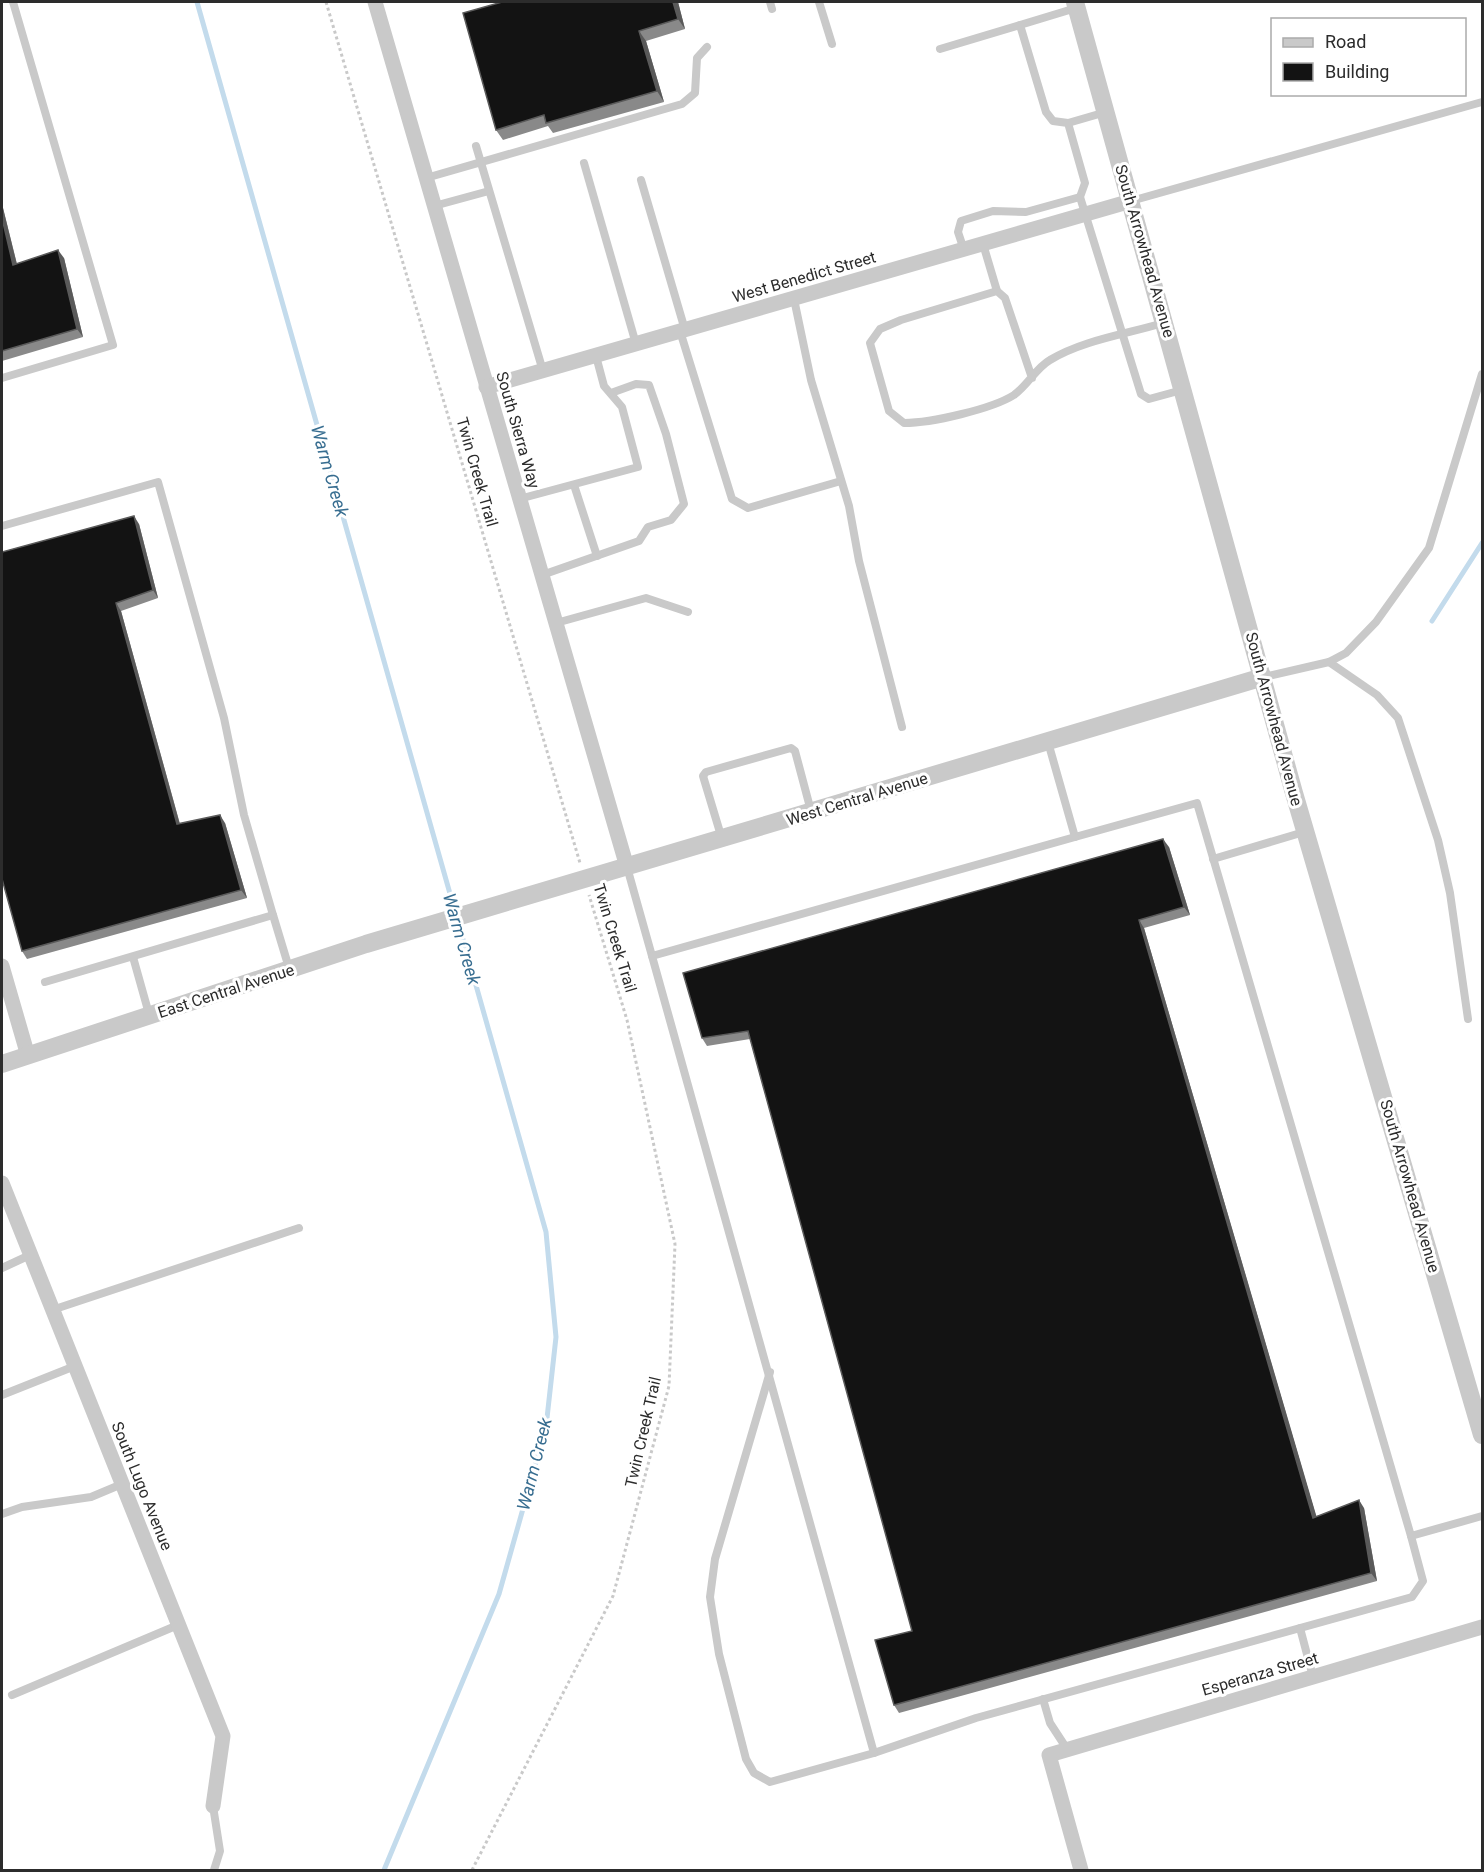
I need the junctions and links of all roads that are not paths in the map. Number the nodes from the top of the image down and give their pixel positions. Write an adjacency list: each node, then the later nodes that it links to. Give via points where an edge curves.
1 (13, 2): 33 (lane, via 113,345)
2 (375, 2): 15 (street, South Sierra Way)
3 (819, 2): 6 (lane)
4 (1076, 5): 5 (lane); 10 (street, South Arrowhead Avenue)
5 (1020, 25): 8 (lane); 11 (lane, via 1046,112 1053,121)
6 (832, 44)
7 (707, 47): 13 (lane, via 697,58 695,93 682,104)
8 (940, 49)
9 (1482, 102): 19 (lane)
10 (1106, 112): 11 (lane); 19 (street, South Arrowhead Avenue)
11 (1068, 123): 18 (lane, via 1085,183)
12 (476, 146): 13 (lane)
13 (480, 163): 15 (lane); 17 (lane)
14 (584, 163): 29 (lane)
15 (426, 178): 20 (street, South Sierra Way)
16 (641, 180): 27 (lane)
17 (489, 191): 20 (lane); 31 (lane)
18 (1080, 197): 21 (lane); 23 (lane, via 1026,212 993,211 961,220 958,232)
19 (1131, 201): 21 (street, West Benedict Street); 26 (street, South Arrowhead Avenue)
20 (434, 206): 35 (street, South Sierra Way)
21 (1085, 215): 22 (street, West Benedict Street); 28 (lane)
22 (983, 244): 23 (street, West Benedict Street); 24 (lane)
23 (964, 250): 25 (street, West Benedict Street)
24 (997, 291): 34 (lane, via 1005,297); 34 (lane, via 880,329 870,343 889,411 904,423 923,423 998,403)
25 (794, 299): 27 (street, West Benedict Street); 38 (lane, via 811,380)
26 (1165, 323): 28 (lane); 36 (street, South Arrowhead Avenue)
27 (682, 331): 29 (street, West Benedict Street); 38 (lane, via 732,499 748,508)
28 (1123, 335): 34 (lane, via 1080,346 1049,360); 36 (lane, via 1144,399)
29 (636, 344): 30 (street, West Benedict Street)
30 (596, 356): 31 (street, West Benedict Street); 37 (lane, via 604,386)
31 (543, 371): 35 (street, West Benedict Street)
32 (1482, 374): 46 (lane, via 1429,548 1376,622 1346,653)
33 (2, 378)
34 (1032, 378)
35 (486, 387): 40 (street, South Sierra Way)
36 (1183, 390): 47 (street, South Arrowhead Avenue)
37 (611, 393): 39 (lane, via 622,407 638,467); 42 (lane, via 636,384 649,386 684,504 670,520 648,526 639,541)
38 (841, 481): 48 (lane)
39 (574, 485): 40 (lane); 42 (lane)
40 (519, 500): 43 (street, South Sierra Way)
41 (2, 526): 56 (lane, via 158,482 224,718 244,815)
42 (597, 556): 43 (lane)
43 (542, 575): 45 (street, South Sierra Way)
44 (688, 612): 45 (lane, via 646,598)
45 (555, 623): 55 (street, South Sierra Way)
46 (1329, 662): 47 (lane); 64 (lane, via 1377,695 1398,718 1440,850)
47 (1263, 677): 49 (street, West Central Avenue); 51 (street, South Arrowhead Avenue)
48 (902, 727)
49 (1048, 742): 50 (street, West Central Avenue); 52 (lane)
50 (811, 812): 53 (street, West Central Avenue); 53 (lane, via 791,748 706,772)
51 (1305, 831): 54 (lane); 75 (street, South Arrowhead Avenue)
52 (1075, 837): 54 (lane, via 1197,802); 58 (lane)
53 (722, 838): 55 (street, West Central Avenue)
54 (1213, 859): 79 (lane)
55 (627, 867): 57 (street, West Central Avenue); 58 (lane)
56 (273, 915): 59 (lane); 61 (lane)
57 (451, 919): 61 (street, East Central Avenue)
58 (652, 956): 73 (lane)
59 (132, 957): 62 (lane); 63 (lane)
60 (2, 966): 65 (street)
61 (289, 969): 63 (street, East Central Avenue)
62 (45, 982)
63 (149, 1016): 65 (street, East Central Avenue)
64 (1468, 1018)
65 (28, 1056): 66 (street, East Central Avenue)
66 (2, 1064)
67 (2, 1183): 69 (street, South Lugo Avenue)
68 (299, 1228): 71 (lane)
69 (30, 1255): 70 (lane); 71 (street, South Lugo Avenue)
70 (2, 1268)
71 (52, 1310): 72 (street, South Lugo Avenue)
72 (75, 1366): 74 (lane); 76 (street, South Lugo Avenue)
73 (770, 1372): 87 (lane); 87 (lane, via 716,1559 710,1597 719,1654 746,1759 754,1773 770,1782)
74 (2, 1395)
75 (1482, 1435)
76 (122, 1484): 77 (lane, via 91,1497 21,1507); 80 (street, South Lugo Avenue)
77 (2, 1514)
78 (1482, 1516): 79 (lane)
79 (1411, 1536): 82 (lane, via 1423,1581 1412,1597)
80 (178, 1625): 84 (lane); 88 (street, South Lugo Avenue, via 223,1736)
81 (1482, 1627): 83 (street, Esperanza Street)
82 (1300, 1628): 83 (lane); 85 (lane)
83 (1313, 1677): 86 (street, Esperanza Street)
84 (12, 1695)
85 (1043, 1699): 86 (lane, via 1050,1723); 87 (lane)
86 (1067, 1749): 90 (street, Esperanza Street, via 1048,1755)
87 (874, 1753)
88 (213, 1806): 89 (lane, via 220,1851)
89 (214, 1870)
90 (1081, 1870)

